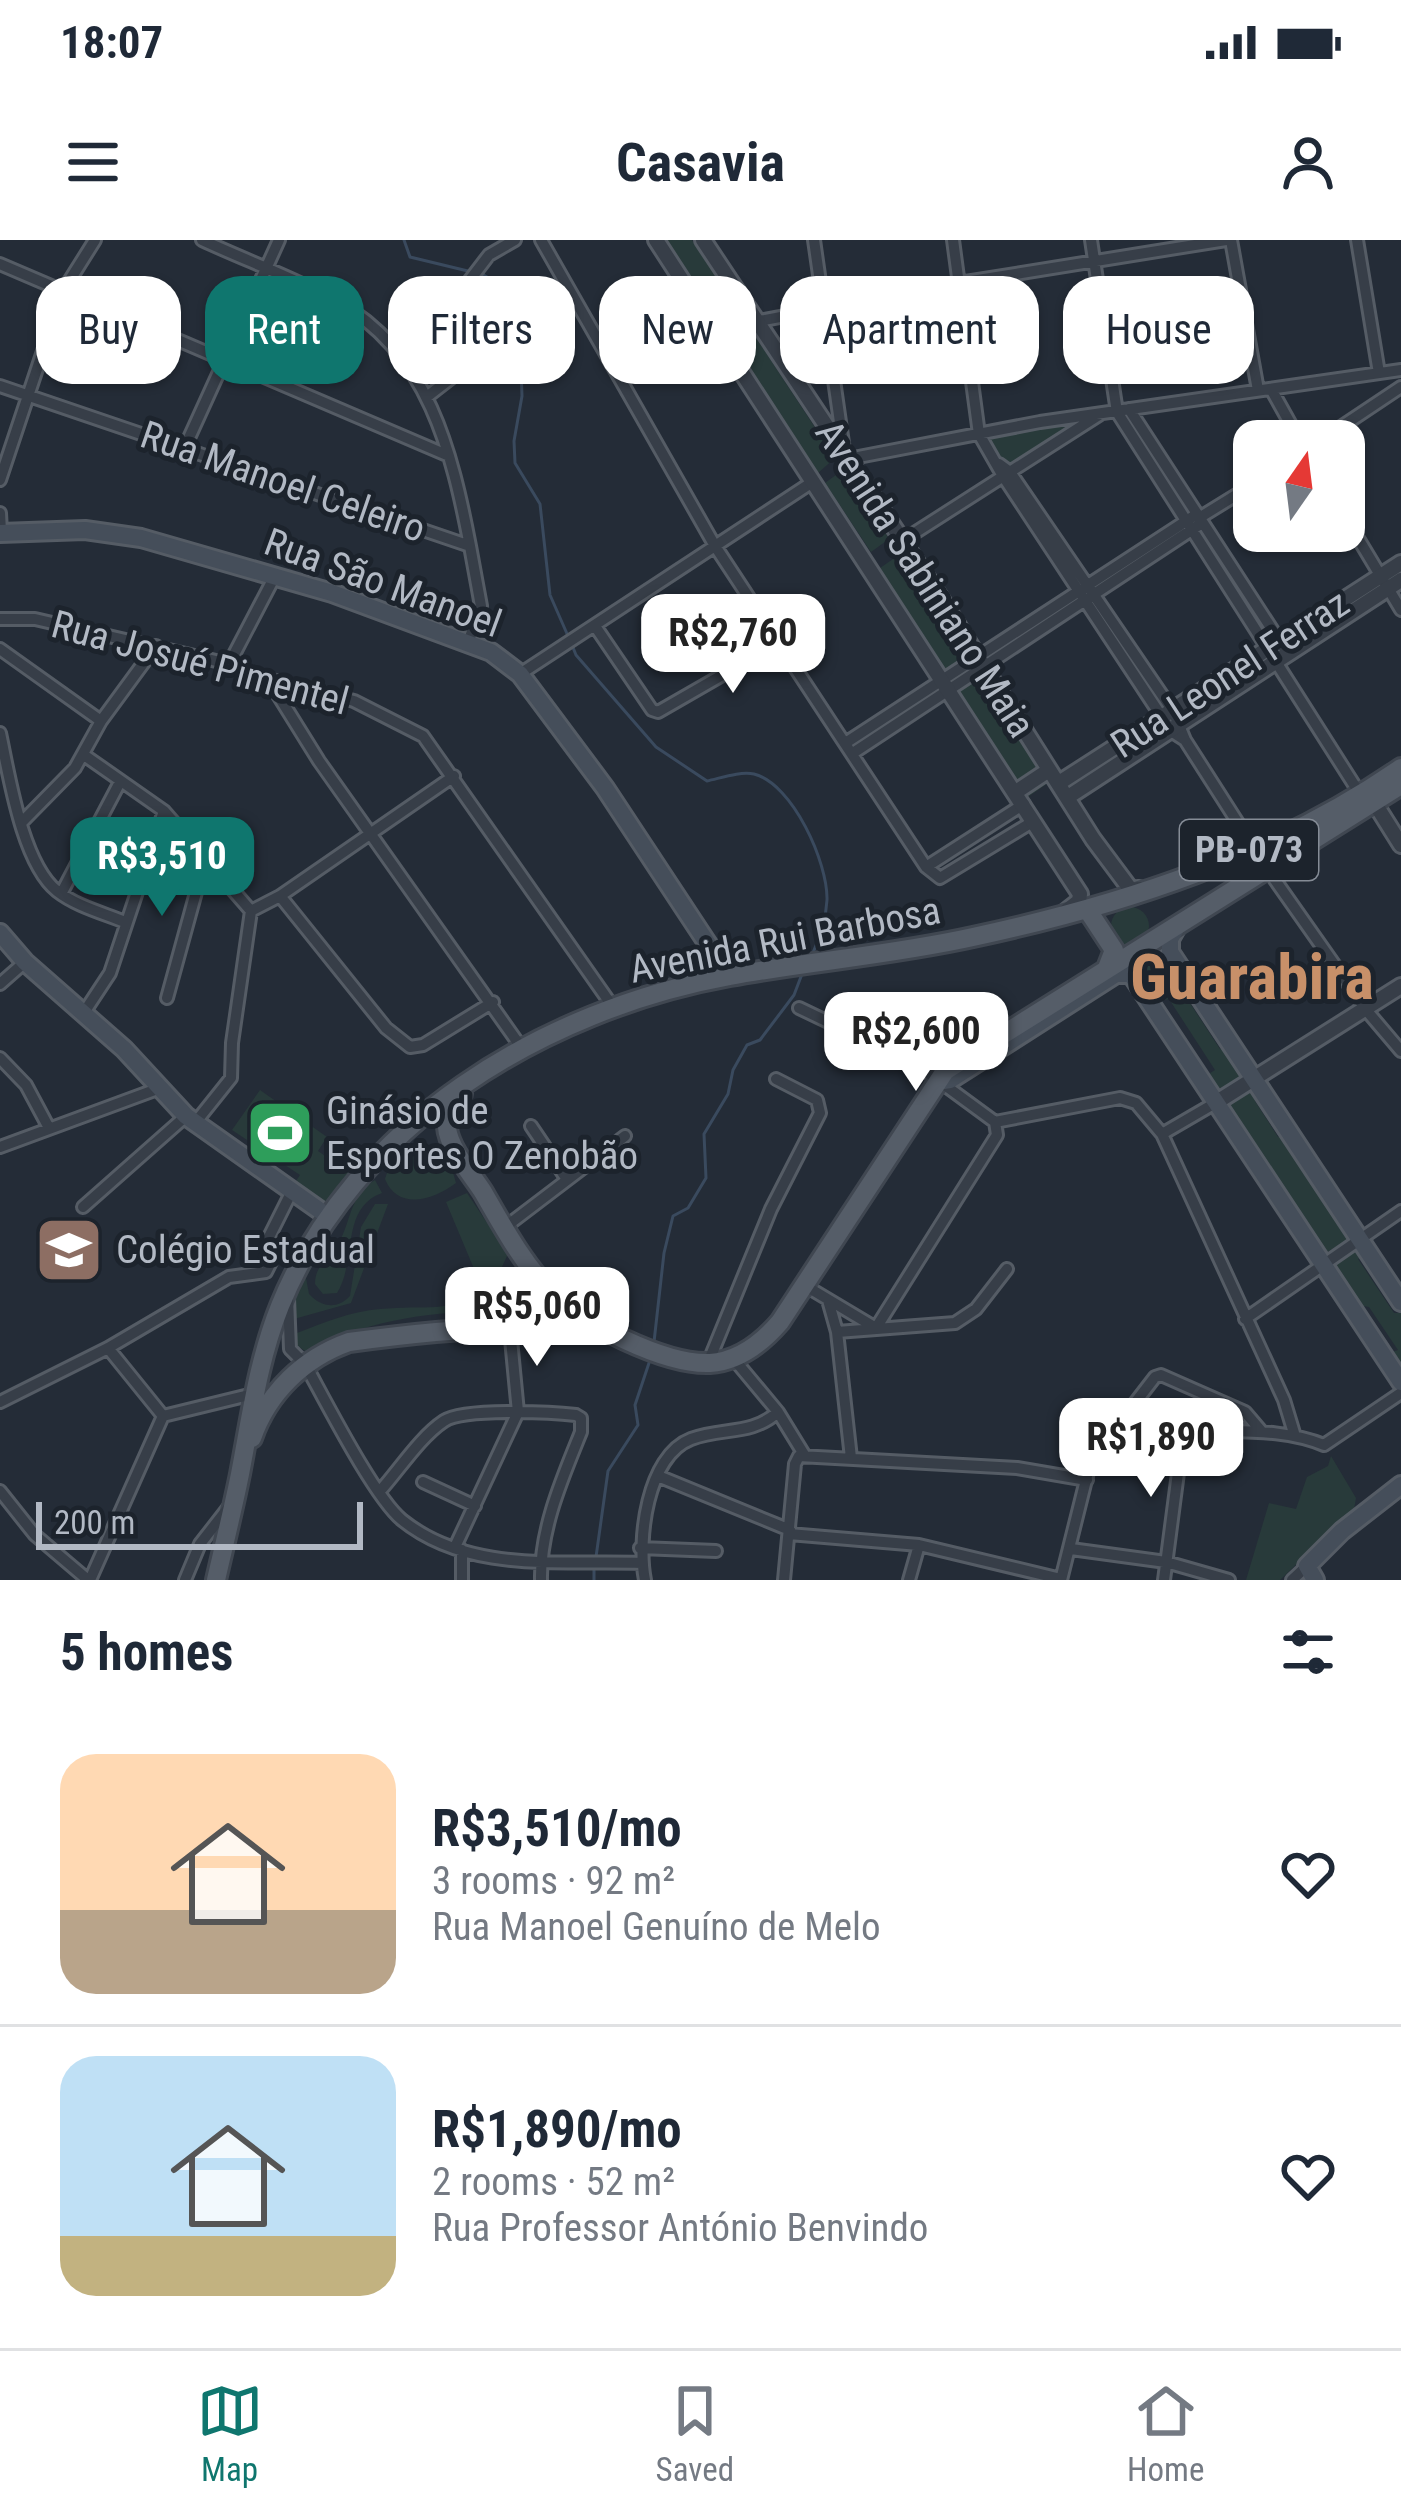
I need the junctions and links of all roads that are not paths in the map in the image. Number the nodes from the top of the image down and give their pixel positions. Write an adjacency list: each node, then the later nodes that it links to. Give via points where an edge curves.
1 (95, 240): 16 (street)
2 (202, 240): 15 (street)
3 (279, 240): 15 (street)
4 (514, 240): 18 (street)
5 (541, 240): 57 (street)
6 (656, 240): 50 (street, Avenida Sabiniano Maia)
7 (703, 240): 19 (street, Avenida Sabiniano Maia)
8 (814, 240): 20 (street)
9 (953, 240): 21 (street)
10 (1091, 240): 13 (street)
11 (1228, 240): 13 (street); 36 (street)
12 (1357, 240): 27 (street)
13 (1094, 261): 22 (street); 39 (street)
14 (0, 264): 23 (street)
15 (266, 269): 17 (street); 25 (street, via 352,310)
16 (72, 276)
17 (263, 276)
18 (474, 276)
19 (725, 276)
20 (820, 276)
21 (958, 276)
22 (1002, 276)
23 (36, 279)
24 (756, 325): 46 (street, Avenida Sabiniano Maia)
25 (388, 342)
26 (36, 366): 37 (street)
27 (1390, 372): 35 (street); 36 (street)
28 (212, 384): 45 (street)
29 (285, 384): 47 (street)
30 (420, 384): 38 (street)
31 (443, 384): 38 (street)
32 (836, 384): 46 (street)
33 (973, 384): 44 (street)
34 (0, 386): 37 (street, Rua Manoel Celeiro)
35 (1401, 388): 43 (street)
36 (1265, 390): 40 (street); 42 (street)
37 (26, 394): 45 (street, Rua Manoel Celeiro); 49 (street)
38 (428, 396): 47 (street)
39 (1117, 406): 40 (street); 41 (street); 53 (street)
40 (1132, 411): 53 (street)
41 (1102, 413): 44 (street); 48 (street)
42 (1286, 420)
43 (1352, 420)
44 (980, 434): 46 (street); 48 (street)
45 (184, 449): 56 (street, Rua Manoel Celeiro)
46 (846, 456): 55 (street, Avenida Sabiniano Maia)
47 (449, 457): 56 (street)
48 (1006, 474): 55 (street); 62 (street)
49 (0, 480)
50 (814, 481): 57 (street); 75 (street, Avenida Sabiniano Maia)
51 (1233, 497): 53 (street)
52 (0, 513): 54 (street)
53 (1195, 521): 62 (street); 70 (street)
54 (1, 532): 60 (main road, Rua São Manoel, via 115,532)
55 (902, 541): 71 (street, Avenida Sabiniano Maia)
56 (470, 546): 67 (street, Rua Manoel Celeiro, via 481,606)
57 (716, 546): 65 (street); 66 (street)
58 (1365, 546): 61 (street)
59 (1401, 563): 61 (street, Rua Leonel Ferraz)
60 (275, 577): 67 (main road, Rua São Manoel); 72 (street)
61 (1390, 582): 63 (street); 70 (street, Rua Leonel Ferraz)
62 (1084, 592): 71 (street); 77 (street)
63 (1401, 610)
64 (0, 620): 68 (street, Rua Josué Pimentel, via 35,619)
65 (595, 626): 66 (street, via 652,710); 73 (street)
66 (778, 643): 79 (street)
67 (468, 644): 73 (main road, Rua São Manoel)
68 (156, 646): 72 (street, Rua Josué Pimentel); 76 (street)
69 (0, 650): 76 (street)
70 (1278, 652): 77 (street, Rua Leonel Ferraz); 88 (street)
71 (981, 661): 75 (street); 83 (street, Avenida Sabiniano Maia)
72 (229, 664): 74 (street, Rua Josué Pimentel)
73 (520, 674): 109 (main road, Rua São Manoel, via 655,857)
74 (268, 679): 82 (street, Rua Josué Pimentel, via 330,693 409,728); 92 (street)
75 (946, 685): 79 (street); 87 (street, Avenida Sabiniano Maia)
76 (100, 722): 80 (street)
77 (1174, 725): 83 (street, Rua Leonel Ferraz); 86 (street, Rua Leonel Ferraz); 94 (street)
78 (0, 733): 91 (street)
79 (850, 747): 96 (street)
80 (84, 755): 84 (street); 91 (street)
81 (1401, 768): 88 (main road, PB-073)
82 (454, 776): 92 (street); 115 (street, Rua Josué Pimentel)
83 (1054, 776): 86 (street, Avenida Sabiniano Maia); 87 (street, Rua Leonel Ferraz)
84 (120, 782): 89 (street); 99 (street)
85 (1401, 785): 88 (main road, PB-073)
86 (1068, 797): 98 (street, Avenida Sabiniano Maia, via 1131,890)
87 (1020, 798): 90 (street, Avenida Sabiniano Maia); 96 (street)
88 (1368, 799): 93 (street); 94 (main road, PB-073); 97 (main road, PB-073)
89 (164, 811): 95 (street); 105 (street)
90 (1034, 821): 96 (street, via 940,878); 103 (street, Avenida Sabiniano Maia, via 1080,894)
91 (21, 824): 99 (street)
92 (368, 832): 100 (street); 114 (street)
93 (1401, 844)
94 (1253, 848): 97 (main road, via 1251,868); 98 (main road, PB-073)
95 (206, 856): 102 (street); 113 (street)
96 (926, 867)
97 (1268, 870): 104 (main road, PB-073); 118 (street)
98 (1162, 886): 101 (main road, PB-073)
99 (61, 894): 105 (street)
100 (280, 896): 102 (street); 114 (street, via 410,1047)
101 (1087, 909): 103 (main road, Avenida Rui Barbosa / PB-073); 108 (main road, via 1114,950)
102 (251, 910): 128 (street, via 231,1078)
103 (1062, 915): 109 (main road, Avenida Rui Barbosa / PB-073, via 932,946)
104 (1181, 920): 108 (main road, PB-073); 124 (main road, via 1170,952)
105 (125, 922): 117 (street, via 110,974)
106 (0, 933): 107 (main road)
107 (25, 962): 110 (street); 117 (main road)
108 (1107, 968): 125 (main road)
109 (729, 976): 115 (main road, Avenida Rui Barbosa / PB-073)
110 (0, 984)
111 (1401, 986): 118 (street)
112 (1401, 996): 118 (street)
113 (167, 998)
114 (493, 1002): 119 (street)
115 (613, 1007): 119 (main road, Avenida Rui Barbosa / PB-073)
116 (799, 1008): 125 (street)
117 (85, 1011): 126 (main road)
118 (1366, 1011): 120 (street); 124 (street)
119 (521, 1047): 123 (main road, Avenida Rui Barbosa / PB-073)
120 (1401, 1052)
121 (0, 1058): 131 (street)
122 (776, 1078): 157 (street, via 817,1100 820,1112)
123 (472, 1080): 139 (main road, Avenida Rui Barbosa / PB-073, via 392,1145); 140 (main road, via 447,1129)
124 (1255, 1081): 127 (street); 141 (main road)
125 (937, 1082): 127 (main road, PB-073, via 1125,972); 129 (street); 144 (main road, PB-073)
126 (160, 1088): 128 (main road); 131 (street)
127 (1217, 1102): 132 (street); 142 (main road)
128 (191, 1119): 136 (main road); 137 (street)
129 (995, 1121): 132 (street, via 1120,1098 1136,1103); 151 (street, via 998,1135)
130 (531, 1126): 135 (street)
131 (50, 1128): 134 (street)
132 (1162, 1134): 149 (street)
133 (625, 1136): 135 (street)
134 (0, 1147)
135 (566, 1178): 140 (street)
136 (292, 1191): 139 (main road); 155 (street, via 268,1239 266,1272 230,1277)
137 (83, 1207)
138 (1401, 1211): 141 (street)
139 (329, 1216): 145 (main road, Avenida Rui Barbosa / PB-073)
140 (504, 1228): 148 (main road)
141 (1360, 1238): 142 (street); 147 (main road)
142 (1324, 1264): 149 (street); 159 (main road)
143 (1007, 1269): 151 (street, via 965,1319)
144 (804, 1285): 146 (street); 156 (main road, PB-073, via 770,1333)
145 (289, 1289): 158 (street, via 290,1349); 161 (main road, Avenida Rui Barbosa / PB-073)
146 (828, 1300): 151 (street); 153 (street)
147 (1401, 1302)
148 (565, 1304): 150 (main road); 154 (main road)
149 (1245, 1319): 169 (street)
150 (555, 1328): 152 (main road, PB-073); 154 (main road, PB-073)
151 (876, 1328): 153 (street)
152 (510, 1329): 158 (main road, PB-073, via 349,1342); 163 (street)
153 (837, 1332): 171 (street)
154 (628, 1340): 157 (main road, PB-073)
155 (108, 1348): 162 (street); 166 (street)
156 (733, 1358): 157 (main road, PB-073); 164 (street)
157 (708, 1363)
158 (305, 1364): 172 (main road, PB-073, via 265,1410); 178 (street)
159 (1401, 1382)
160 (1401, 1393): 169 (street, via 1324,1445)
161 (254, 1394): 166 (street); 172 (main road, PB-073)
162 (0, 1402)
163 (518, 1412): 178 (street, via 444,1421); 180 (street); 187 (street, via 580,1418)
164 (778, 1412): 170 (street); 173 (street, via 753,1429 681,1444)
165 (1124, 1415): 167 (street); 168 (street, via 1161,1375 1245,1412); 174 (street, via 1091,1460)
166 (163, 1416): 191 (street)
167 (1184, 1427): 168 (street); 188 (street)
168 (1262, 1432): 169 (street)
169 (1294, 1432)
170 (802, 1456): 171 (street); 181 (street)
171 (850, 1458): 174 (street)
172 (240, 1472): 179 (main road, PB-073)
173 (658, 1476): 181 (street); 184 (street)
174 (1087, 1480): 185 (street)
175 (423, 1482): 180 (street)
176 (1401, 1485): 190 (main road, via 1342,1531)
177 (0, 1491): 191 (street, via 50,1551)
178 (380, 1491): 183 (street, via 400,1519)
179 (234, 1501): 192 (street, via 200,1544); 193 (main road, PB-073)
180 (475, 1506): 183 (street)
181 (789, 1532): 182 (street); 197 (street)
182 (919, 1545): 198 (street); 199 (street)
183 (459, 1548): 187 (street); 194 (street)
184 (640, 1548): 186 (street); 189 (street)
185 (1071, 1549): 188 (street); 199 (street)
186 (716, 1551)
187 (541, 1560): 189 (street); 195 (street)
188 (1166, 1562): 200 (street); 201 (street)
189 (642, 1563): 196 (street)
190 (1311, 1573): 202 (street)
191 (89, 1580)
192 (185, 1580)
193 (216, 1580)
194 (462, 1580)
195 (541, 1580)
196 (645, 1580)
197 (784, 1580)
198 (909, 1580)
199 (1061, 1580)
200 (1164, 1580)
201 (1229, 1580)
202 (1292, 1580)

